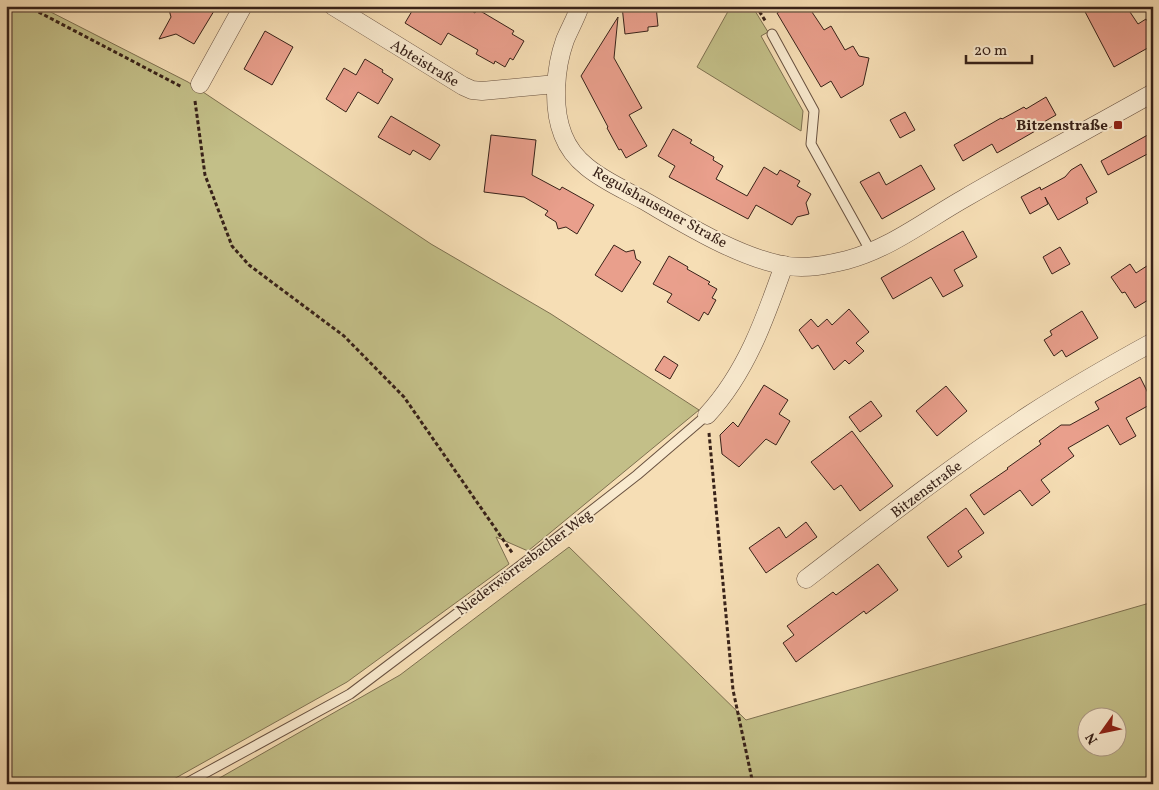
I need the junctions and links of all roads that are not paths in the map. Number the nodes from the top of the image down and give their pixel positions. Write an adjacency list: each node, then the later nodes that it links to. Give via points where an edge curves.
1 (243, 6): 6 (street)
2 (333, 6): 5 (street, Abteistraße, via 472,90)
3 (580, 6): 5 (street, Regulshausener Straße, via 565,40)
4 (772, 34): 8 (lane, via 814,111 811,144)
5 (556, 84): 9 (street, Regulshausener Straße, via 564,137 577,157 596,174 727,245)
6 (197, 89)
7 (1153, 92): 8 (street, Regulshausener Straße, via 901,238)
8 (871, 252): 9 (street, Regulshausener Straße, via 817,266 800,268)
9 (784, 265): 11 (street, Niederwörresbacher Weg, via 763,323 738,376)
10 (1153, 342): 12 (street, Bitzenstraße, via 1028,416)
11 (707, 416): 13 (lane, Niederwörresbacher Weg, via 521,566 350,694)
12 (806, 579)
13 (185, 784)

